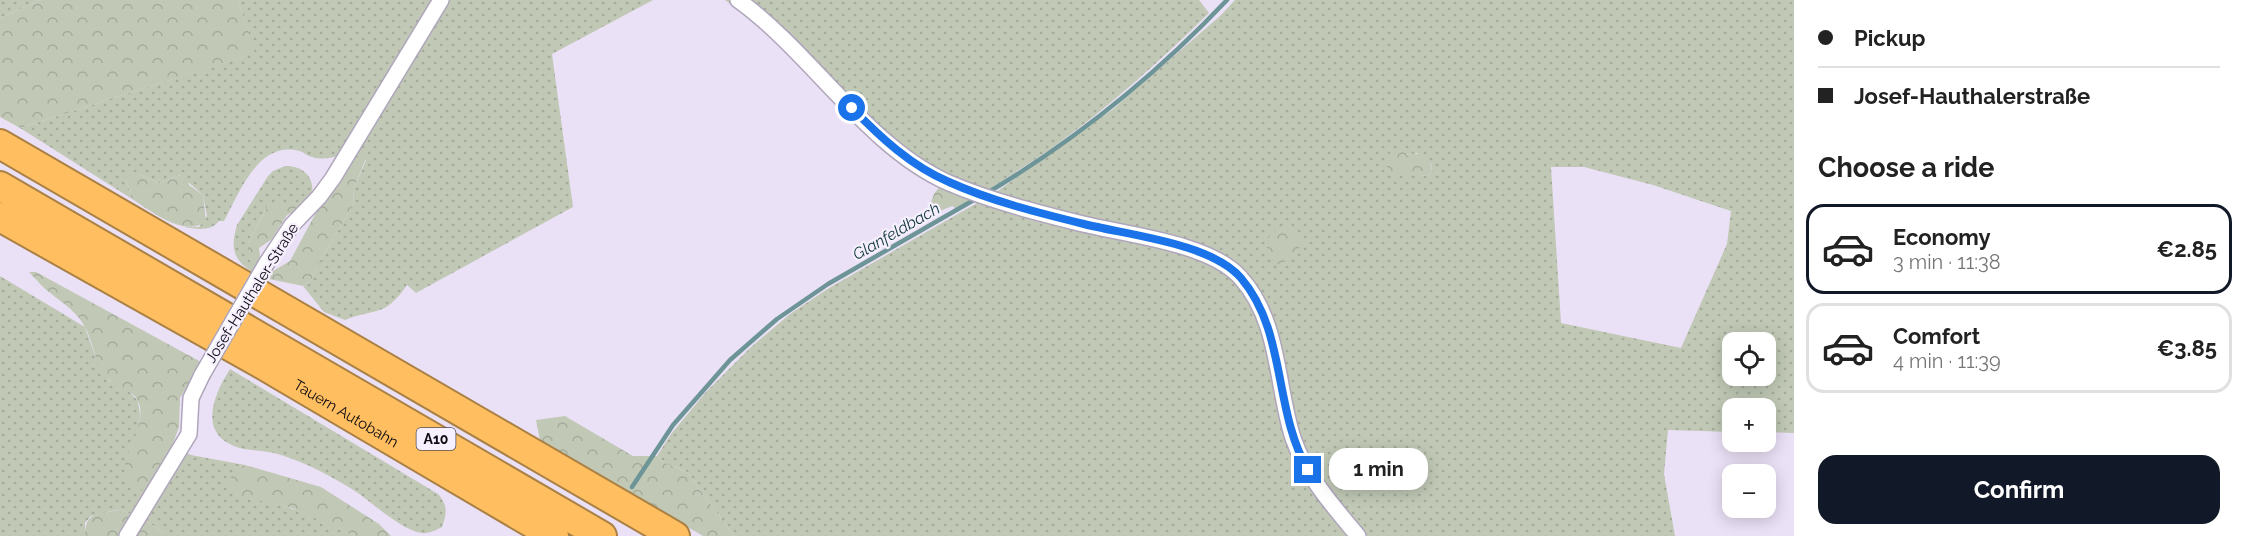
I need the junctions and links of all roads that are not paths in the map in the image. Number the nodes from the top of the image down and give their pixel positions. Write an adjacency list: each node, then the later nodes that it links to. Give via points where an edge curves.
1 (441, 0): 7 (street, Josef-Hauthaler-Straße, bridge, via 333,178 292,225 267,264 191,398 189,434)
2 (738, 0): 11 (street, via 789,43 903,155 935,176 996,199 1191,249 1219,260 1239,275 1255,299 1273,340 1288,420 1301,458)
3 (0, 144): 10 (highway)
4 (0, 186): 6 (highway)
5 (0, 217): 6 (highway)
6 (265, 353): 8 (highway, Tauern Autobahn / A10); 9 (highway, A10)
7 (127, 536)
8 (554, 536)
9 (602, 536)
10 (675, 536)
11 (1358, 536)

